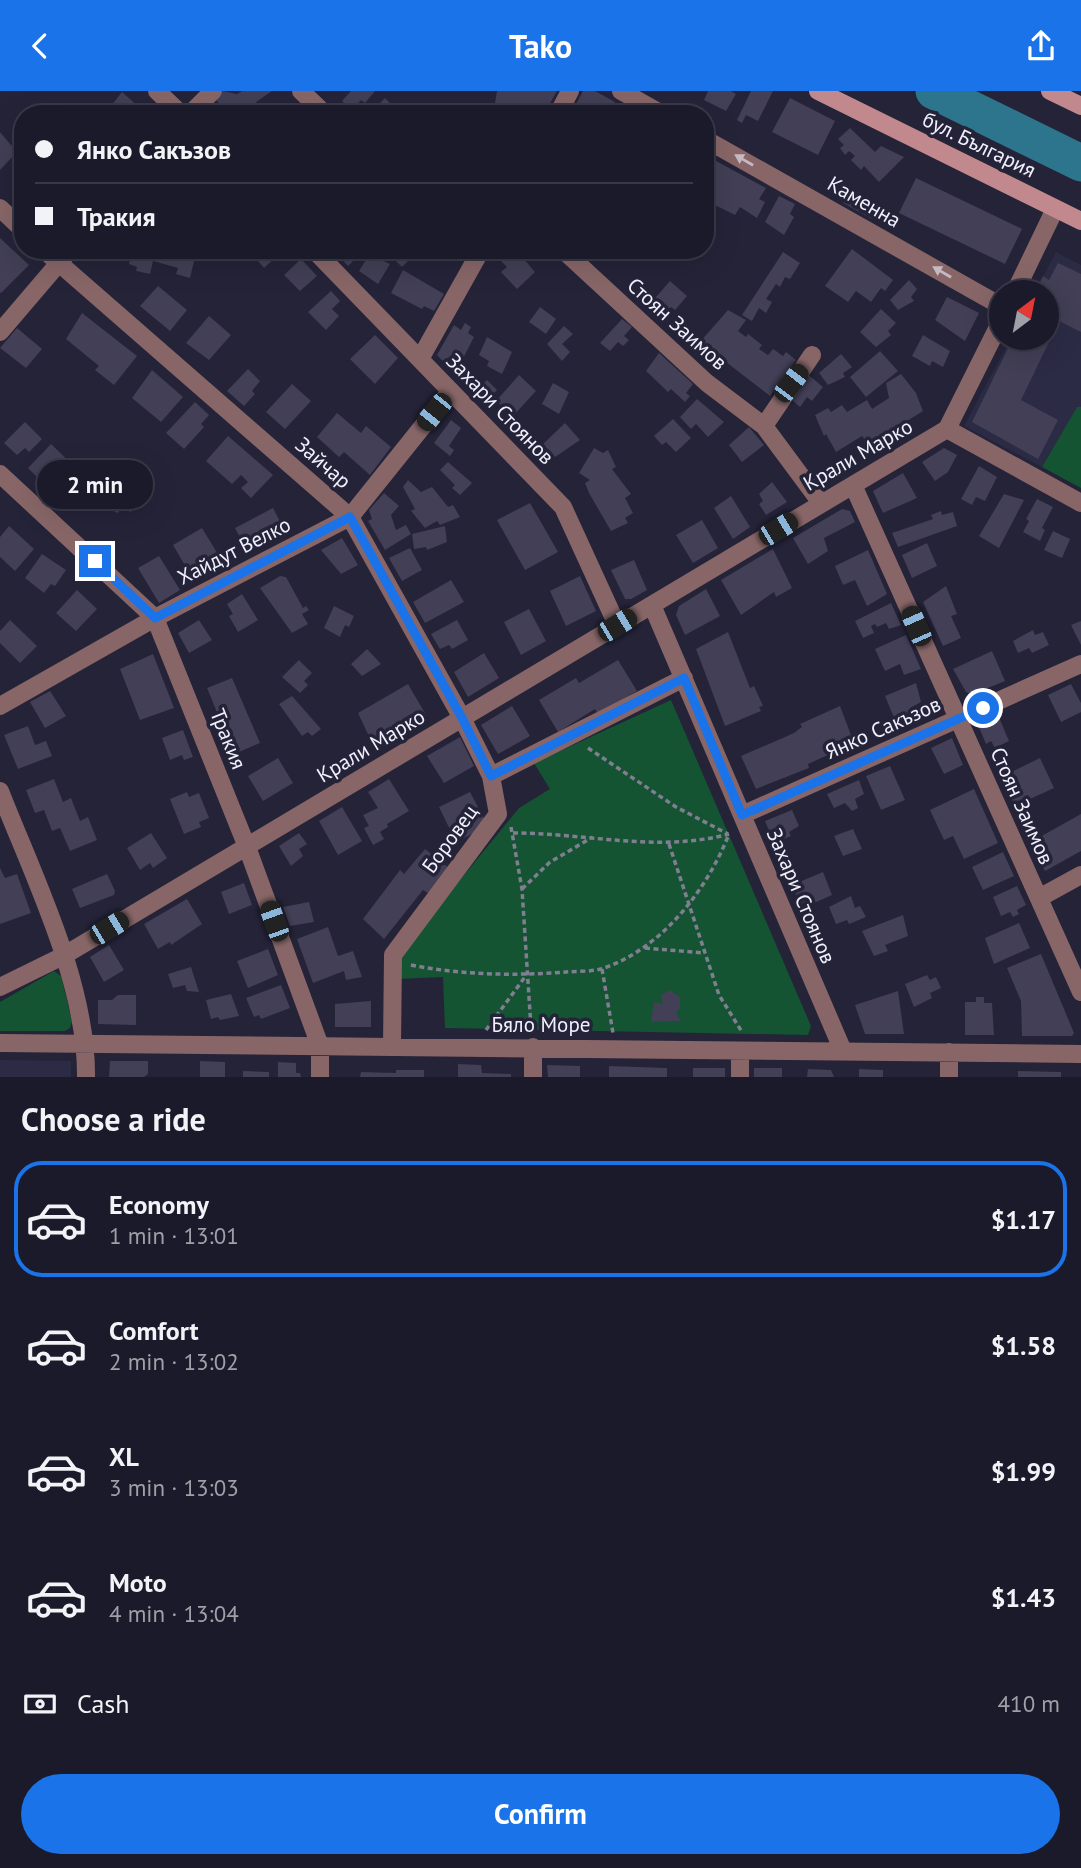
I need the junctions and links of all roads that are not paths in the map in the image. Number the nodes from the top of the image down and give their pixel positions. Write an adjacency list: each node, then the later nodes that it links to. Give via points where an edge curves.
1 (157, 91): 7 (street)
2 (214, 91): 8 (street)
3 (301, 91): 9 (street)
4 (621, 91): 10 (street)
5 (818, 91): 14 (street, бул. България)
6 (1049, 91): 11 (street)
7 (172, 105)
8 (199, 105)
9 (316, 105)
10 (646, 105)
11 (1081, 106)
12 (714, 143): 23 (street, Каменна, one-way to 12)
13 (0, 208): 15 (street)
14 (1055, 209): 16 (street, бул. България); 22 (street)
15 (14, 221)
16 (1081, 221)
17 (62, 259): 24 (street)
18 (66, 259): 35 (street, Зайчар)
19 (323, 259): 27 (street, Захари Стоянов)
20 (472, 259): 27 (street)
21 (573, 259): 29 (street, Стоян Заимов, via 707,383)
22 (1021, 280)
23 (989, 299)
24 (0, 332)
25 (989, 345): 30 (street, Крали Марко)
26 (812, 355): 29 (street)
27 (420, 359): 28 (street, Захари Стоянов)
28 (451, 391): 35 (street, Хайдут Велко); 38 (street, Захари Стоянов, via 563,507)
29 (764, 426): 33 (street, Стоян Заимов)
30 (947, 429): 32 (street, Крали Марко); 34 (street)
31 (0, 474): 37 (street, Тракия)
32 (853, 485): 33 (street, Крали Марко); 43 (street, Стоян Заимов)
33 (821, 503): 36 (street, Крали Марко)
34 (1081, 503)
35 (350, 517): 37 (street, Хайдут Велко); 42 (street, Зайчар)
36 (652, 605): 38 (street, Крали Марко); 40 (street, Захари Стоянов)
37 (155, 618): 41 (street, Хайдут Велко); 49 (street, Тракия)
38 (617, 625): 42 (street, Крали Марко)
39 (1081, 664): 43 (street, Янко Сакъзов)
40 (684, 678): 44 (street); 46 (street, Захари Стоянов)
41 (0, 706)
42 (462, 718): 44 (street, Зайчар); 49 (street, Крали Марко)
43 (958, 719): 46 (street, Янко Сакъзов); 51 (street, Стоян Заимов)
44 (491, 776): 58 (street, Боровец, via 498,814 393,955)
45 (0, 791): 48 (street)
46 (742, 815): 61 (street, Захари Стоянов)
47 (0, 824): 48 (street)
48 (16, 834): 52 (street)
49 (247, 847): 52 (street, Крали Марко); 57 (street, Тракия)
50 (1081, 875): 51 (street)
51 (1039, 898): 54 (street, Стоян Заимов)
52 (63, 955): 53 (street, Крали Марко); 56 (street)
53 (0, 987)
54 (1081, 992)
55 (0, 1043): 56 (street, Бяло Море)
56 (86, 1044): 57 (street, Бяло Море); 64 (street)
57 (320, 1046): 58 (street, Бяло Море); 65 (street, Тракия)
58 (392, 1046): 59 (street, Бяло Море)
59 (533, 1047): 60 (street, Бяло Море); 66 (street)
60 (748, 1051): 61 (street, Бяло Море); 67 (street)
61 (842, 1051): 62 (street, Бяло Море)
62 (949, 1052): 63 (street, Бяло Море); 68 (street)
63 (1081, 1054)
64 (86, 1077)
65 (320, 1077)
66 (533, 1077)
67 (740, 1077)
68 (949, 1077)

